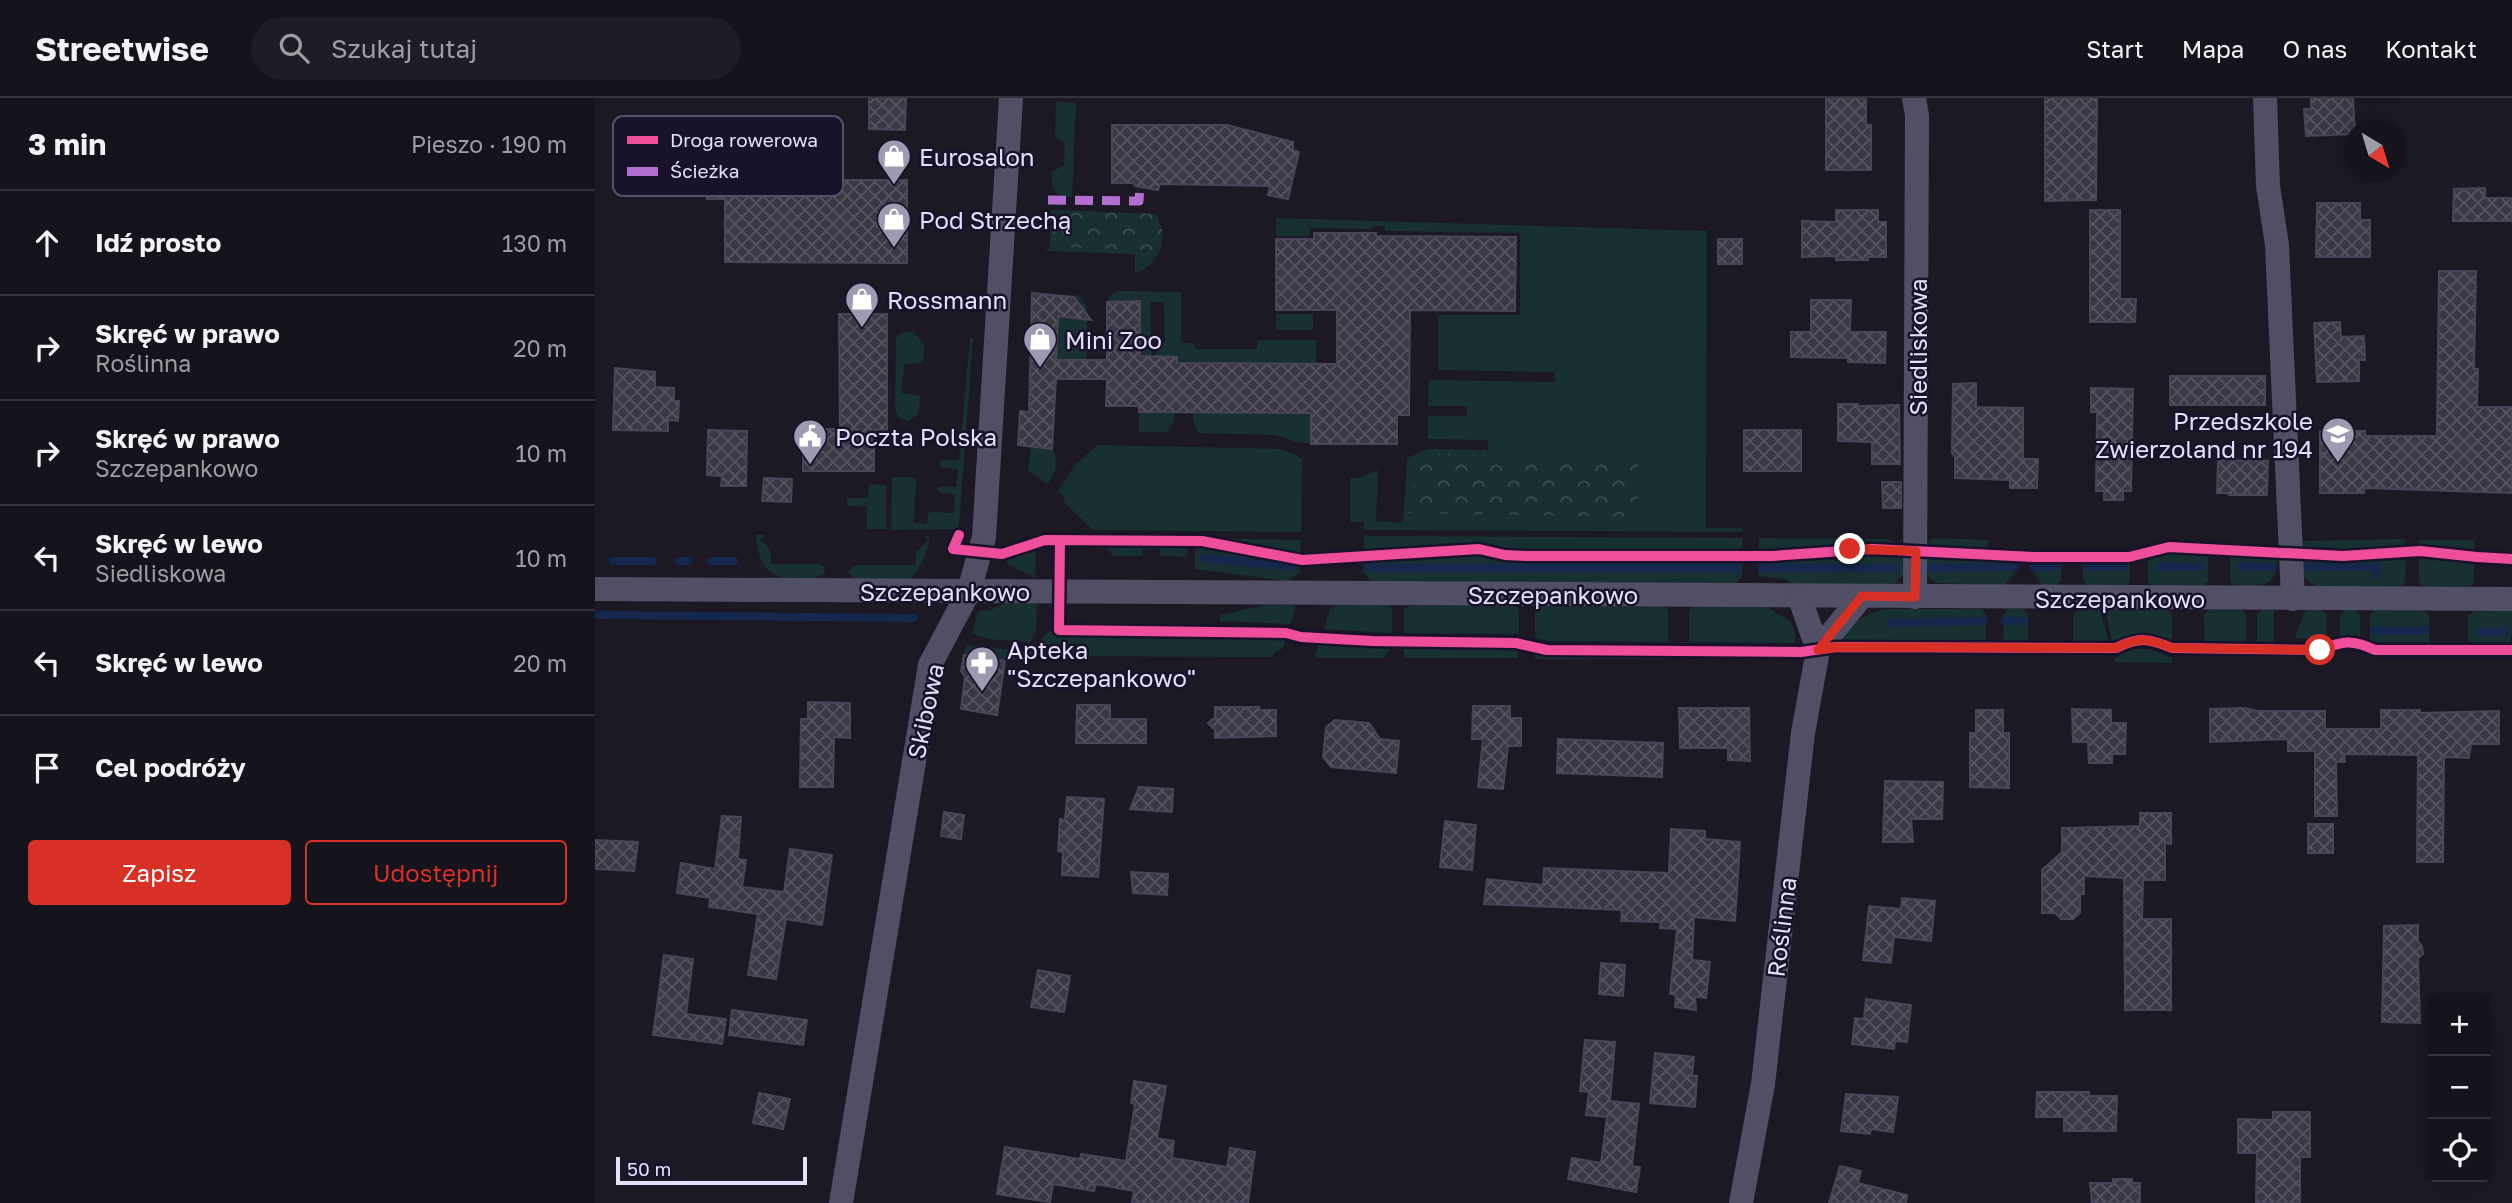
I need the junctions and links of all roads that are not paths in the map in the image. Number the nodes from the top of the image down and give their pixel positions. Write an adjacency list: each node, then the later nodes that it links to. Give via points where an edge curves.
1 (1011, 98): 5 (street, Skibowa, via 984,537)
2 (1914, 98): 8 (street, Siedliskowa)
3 (2265, 98): 9 (street, via 2267,186 2277,245)
4 (595, 589): 5 (street, Szczepankowo)
5 (969, 591): 6 (street, Szczepankowo); 12 (street, Skibowa, via 930,665)
6 (1799, 596): 7 (street, Szczepankowo); 11 (street, Roślinna)
7 (1862, 596): 8 (street, Szczepankowo); 11 (street, Roślinna)
8 (1915, 597): 9 (street, Szczepankowo)
9 (2293, 598): 10 (street, Szczepankowo)
10 (2512, 599)
11 (1818, 650): 13 (street, Roślinna, via 1803,733 1763,1084)
12 (841, 1203)
13 (1741, 1203)

